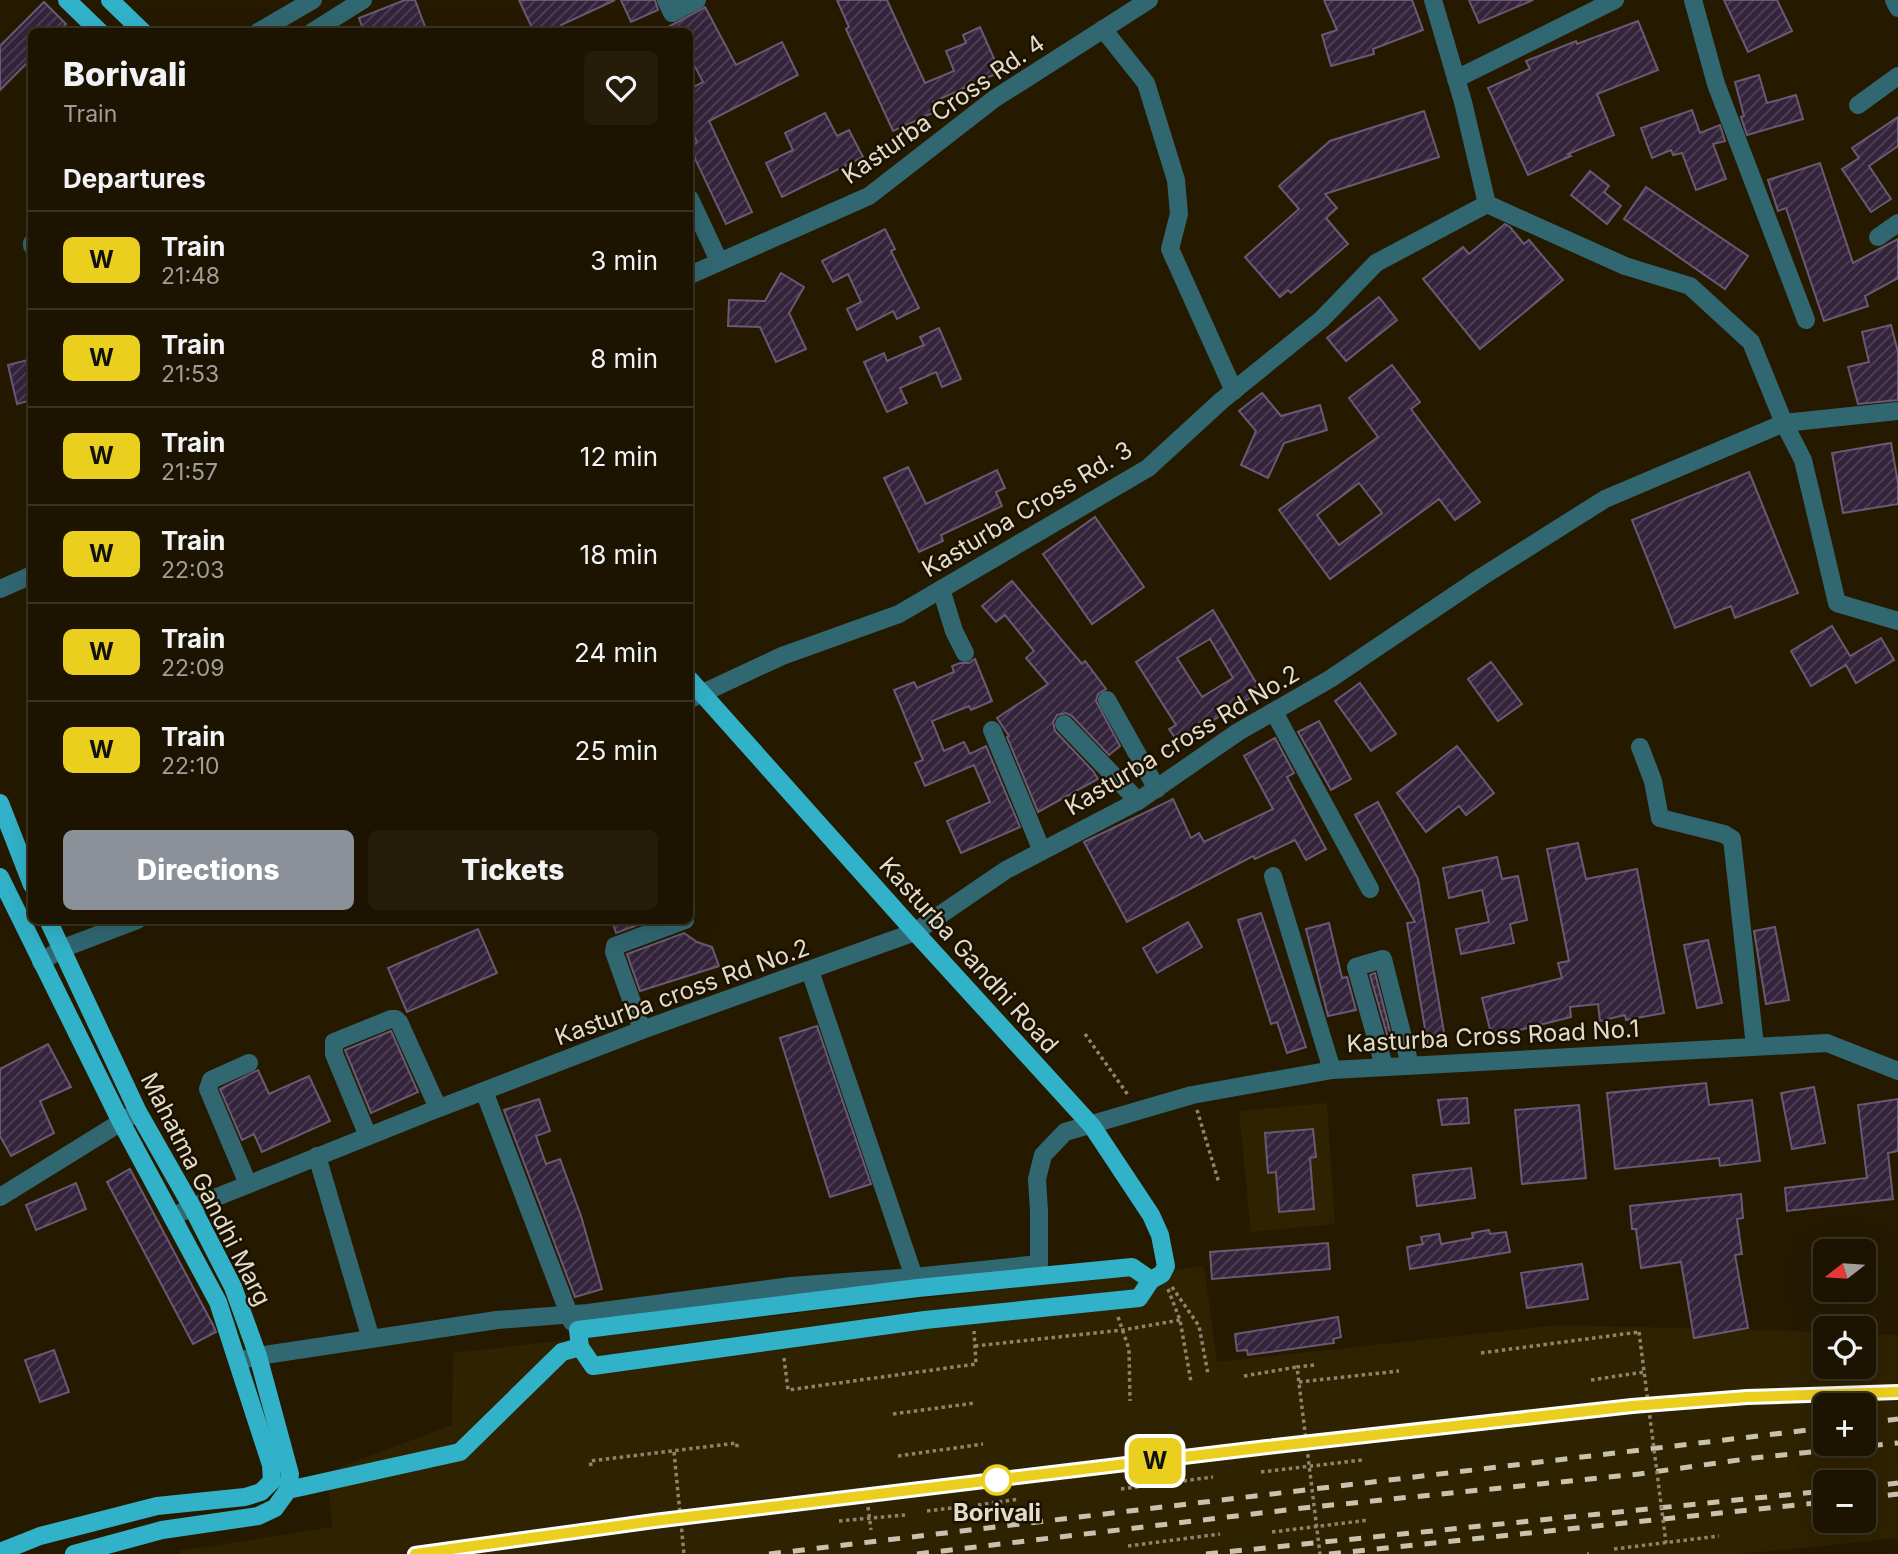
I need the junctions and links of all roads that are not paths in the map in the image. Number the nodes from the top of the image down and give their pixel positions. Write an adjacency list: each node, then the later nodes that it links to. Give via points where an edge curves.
1 (67, 0): 13 (main road)
2 (110, 0): 14 (main road)
3 (313, 0): 15 (street)
4 (363, 0): 16 (street)
5 (666, 0): 6 (street, via 672,13)
6 (697, 0)
7 (1149, 0): 17 (street, Kasturba Cross Rd. 4)
8 (1433, 0): 19 (street)
9 (1615, 0): 19 (street)
10 (1693, 0): 27 (street, via 1716,84)
11 (1894, 0): 12 (street)
12 (1898, 8)
13 (96, 28)
14 (139, 28)
15 (265, 28)
16 (318, 28)
17 (1103, 29): 25 (street, Kasturba Cross Rd. 4, via 994,99 869,196); 28 (street, via 1146,83 1175,180 1179,214 1170,249)
18 (1898, 76): 20 (street)
19 (1456, 79): 21 (street)
20 (1858, 105)
21 (1487, 204): 28 (street, Kasturba Cross Rd. 3, via 1376,263 1322,319); 30 (street, via 1625,266 1690,286 1751,342)
22 (693, 205): 25 (street)
23 (1898, 223): 24 (street)
24 (1878, 237)
25 (719, 261): 26 (street, Kasturba Cross Rd. 4)
26 (693, 274)
27 (1806, 320)
28 (1234, 391): 33 (street, Kasturba Cross Rd. 3, via 1148,468)
29 (1898, 411): 30 (street, Kasturba cross Rd No.2)
30 (1784, 423): 34 (street, via 1803,460 1837,603); 38 (street, Kasturba cross Rd No.2, via 1605,499)
31 (28, 577): 32 (street)
32 (0, 589)
33 (941, 589): 35 (street); 36 (street, Kasturba Cross Rd. 3, via 899,614)
34 (1898, 621)
35 (965, 653)
36 (693, 691): 53 (main road, Kasturba Gandhi Road)
37 (1107, 701): 42 (street)
38 (1274, 712): 42 (street, Kasturba cross Rd No.2); 49 (street)
39 (1064, 724): 43 (street)
40 (992, 730): 45 (street)
41 (1640, 747): 58 (street, via 1660,818 1732,839)
42 (1157, 789): 43 (street, Kasturba cross Rd No.2)
43 (1138, 802): 45 (street, Kasturba cross Rd No.2)
44 (0, 803): 46 (main road)
45 (1042, 851): 53 (street, Kasturba cross Rd No.2)
46 (28, 875)
47 (1273, 876): 62 (street)
48 (0, 877): 55 (main road)
49 (1370, 889)
50 (50, 924): 54 (main road, Mahatma Gandhi Marg)
51 (127, 924): 54 (street)
52 (675, 924): 57 (street, via 615,946)
53 (915, 932): 56 (street, Kasturba cross Rd No.2); 68 (main road, Kasturba Gandhi Road)
54 (61, 949): 55 (street); 66 (main road, Mahatma Gandhi Marg)
55 (41, 962): 67 (main road)
56 (810, 971): 57 (street, Kasturba cross Rd No.2); 75 (street)
57 (642, 1030): 64 (street, Kasturba cross Rd No.2)
58 (1755, 1046): 60 (street, Kasturba Cross Road No.1); 63 (street, Kasturba Cross Road No.1, via 1827,1043)
59 (249, 1063): 71 (street, via 211,1080 208,1089)
60 (1410, 1065): 61 (street, Kasturba Cross Road No.1); 61 (street, via 1383,960 1356,967)
61 (1384, 1066): 62 (street, Kasturba Cross Road No.1)
62 (1332, 1070): 68 (street, Kasturba Cross Road No.1, via 1192,1095)
63 (1898, 1071)
64 (484, 1091): 65 (street, Kasturba cross Rd No.2); 77 (street)
65 (438, 1108): 69 (street, Kasturba cross Rd No.2); 69 (street, via 399,1022 391,1019 334,1042 334,1054)
66 (138, 1112): 67 (street); 73 (main road, Mahatma Gandhi Marg)
67 (121, 1122): 72 (street); 74 (main road)
68 (1092, 1126): 75 (street, Kasturba Cross Road No.1, via 1065,1132 1042,1155 1037,1179 1038,1264); 76 (main road, Kasturba Gandhi Road, via 1151,1215 1166,1266)
69 (368, 1136): 70 (street, Kasturba cross Rd No.2)
70 (317, 1156): 71 (street, Kasturba cross Rd No.2); 78 (street)
71 (248, 1184): 73 (street, Kasturba cross Rd No.2)
72 (0, 1196)
73 (192, 1207): 74 (street, Kasturba cross Rd No.2); 80 (main road, Mahatma Gandhi Marg, via 233,1287)
74 (172, 1217): 81 (main road, via 218,1301)
75 (914, 1277): 77 (street, via 791,1286)
76 (1157, 1277): 79 (main road, via 1132,1268 918,1288); 79 (main road, via 1139,1298 973,1315 593,1366)
77 (568, 1315): 78 (street, via 497,1320); 79 (street)
78 (370, 1339): 80 (street)
79 (579, 1339): 83 (main road, via 460,1452)
80 (258, 1356): 81 (street); 83 (main road, Mahatma Gandhi Marg, via 290,1474)
81 (239, 1361): 82 (main road)
82 (272, 1481): 83 (main road); 84 (main road, via 261,1492 245,1497)
83 (288, 1490): 85 (main road, via 275,1508 258,1516)
84 (157, 1506): 85 (main road); 86 (main road, via 40,1536)
85 (162, 1530): 87 (main road)
86 (3, 1552)
87 (75, 1554)

